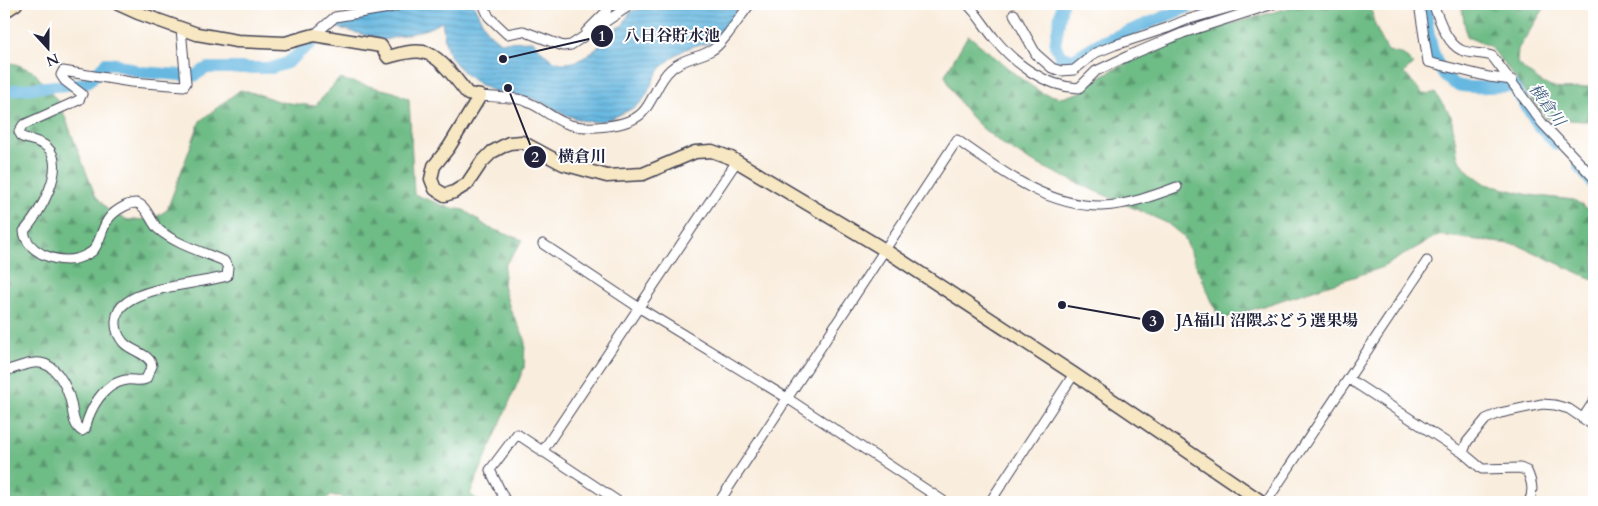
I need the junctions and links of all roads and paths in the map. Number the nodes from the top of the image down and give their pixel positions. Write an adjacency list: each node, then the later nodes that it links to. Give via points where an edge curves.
1 (16, 4): 13 (street)
2 (118, 4): 15 (street)
3 (403, 4): 16 (street, via 336,17)
4 (483, 4): 17 (street, via 488,17 507,34 523,32 563,46)
5 (609, 4): 17 (street, via 606,12)
6 (632, 4): 17 (street)
7 (750, 4): 19 (street, via 713,50 686,59 668,71 642,112 633,120 607,126 574,126 521,100)
8 (967, 4): 10 (street, via 1012,59 1049,82 1079,88 1096,71 1128,56)
9 (1242, 4): 14 (street, via 1115,45 1095,53 1074,70 1052,68 1036,54)
10 (1273, 4)
11 (1419, 4): 18 (street, via 1428,62)
12 (1433, 4): 18 (street, via 1453,43 1460,49 1492,56)
13 (4, 12)
14 (1014, 14)
15 (181, 29): 16 (street, via 237,41 271,43 285,43); 27 (street, via 184,86 131,82 63,71 64,81 82,97 23,125 19,132 22,137 46,146 54,162 50,190 24,235 41,253 69,261 95,249 110,216 136,203 159,229 183,244 224,261 228,267 227,276 141,295 122,307 115,324 118,333 130,348 149,359 152,366 146,379 119,382 103,393 95,402 82,431 74,419 63,382 54,370 35,362)
16 (314, 35): 19 (street, via 381,46 388,58 404,53 433,55 468,94)
17 (577, 42)
18 (1512, 80): 21 (street, via 1543,124)
19 (480, 96): 20 (street, via 434,166 431,179 435,189 445,195 467,184 480,163 509,143 522,142 563,164 606,176 644,174 695,152 712,151)
20 (737, 161): 24 (street); 26 (street)
21 (1594, 178)
22 (1177, 188): 24 (street, via 1103,206 1063,201 1001,170 957,140)
23 (543, 244): 26 (street)
24 (885, 250): 28 (street); 30 (street)
25 (1428, 262): 29 (street)
26 (638, 307): 30 (street); 34 (street)
27 (4, 371)
28 (1074, 374): 40 (street); 41 (street)
29 (1349, 379): 35 (street); 42 (street)
30 (787, 398): 38 (street); 39 (street)
31 (1594, 401): 32 (street)
32 (1583, 418): 33 (street); 35 (street, via 1568,409 1542,404 1500,413 1486,419)
33 (1594, 426)
34 (542, 452): 36 (street, via 517,434 490,470); 37 (street)
35 (1462, 453): 43 (street, via 1482,469 1520,468 1527,471 1532,494)
36 (506, 502)
37 (619, 502)
38 (719, 502)
39 (945, 502)
40 (990, 502)
41 (1262, 502)
42 (1266, 502)
43 (1529, 502)

